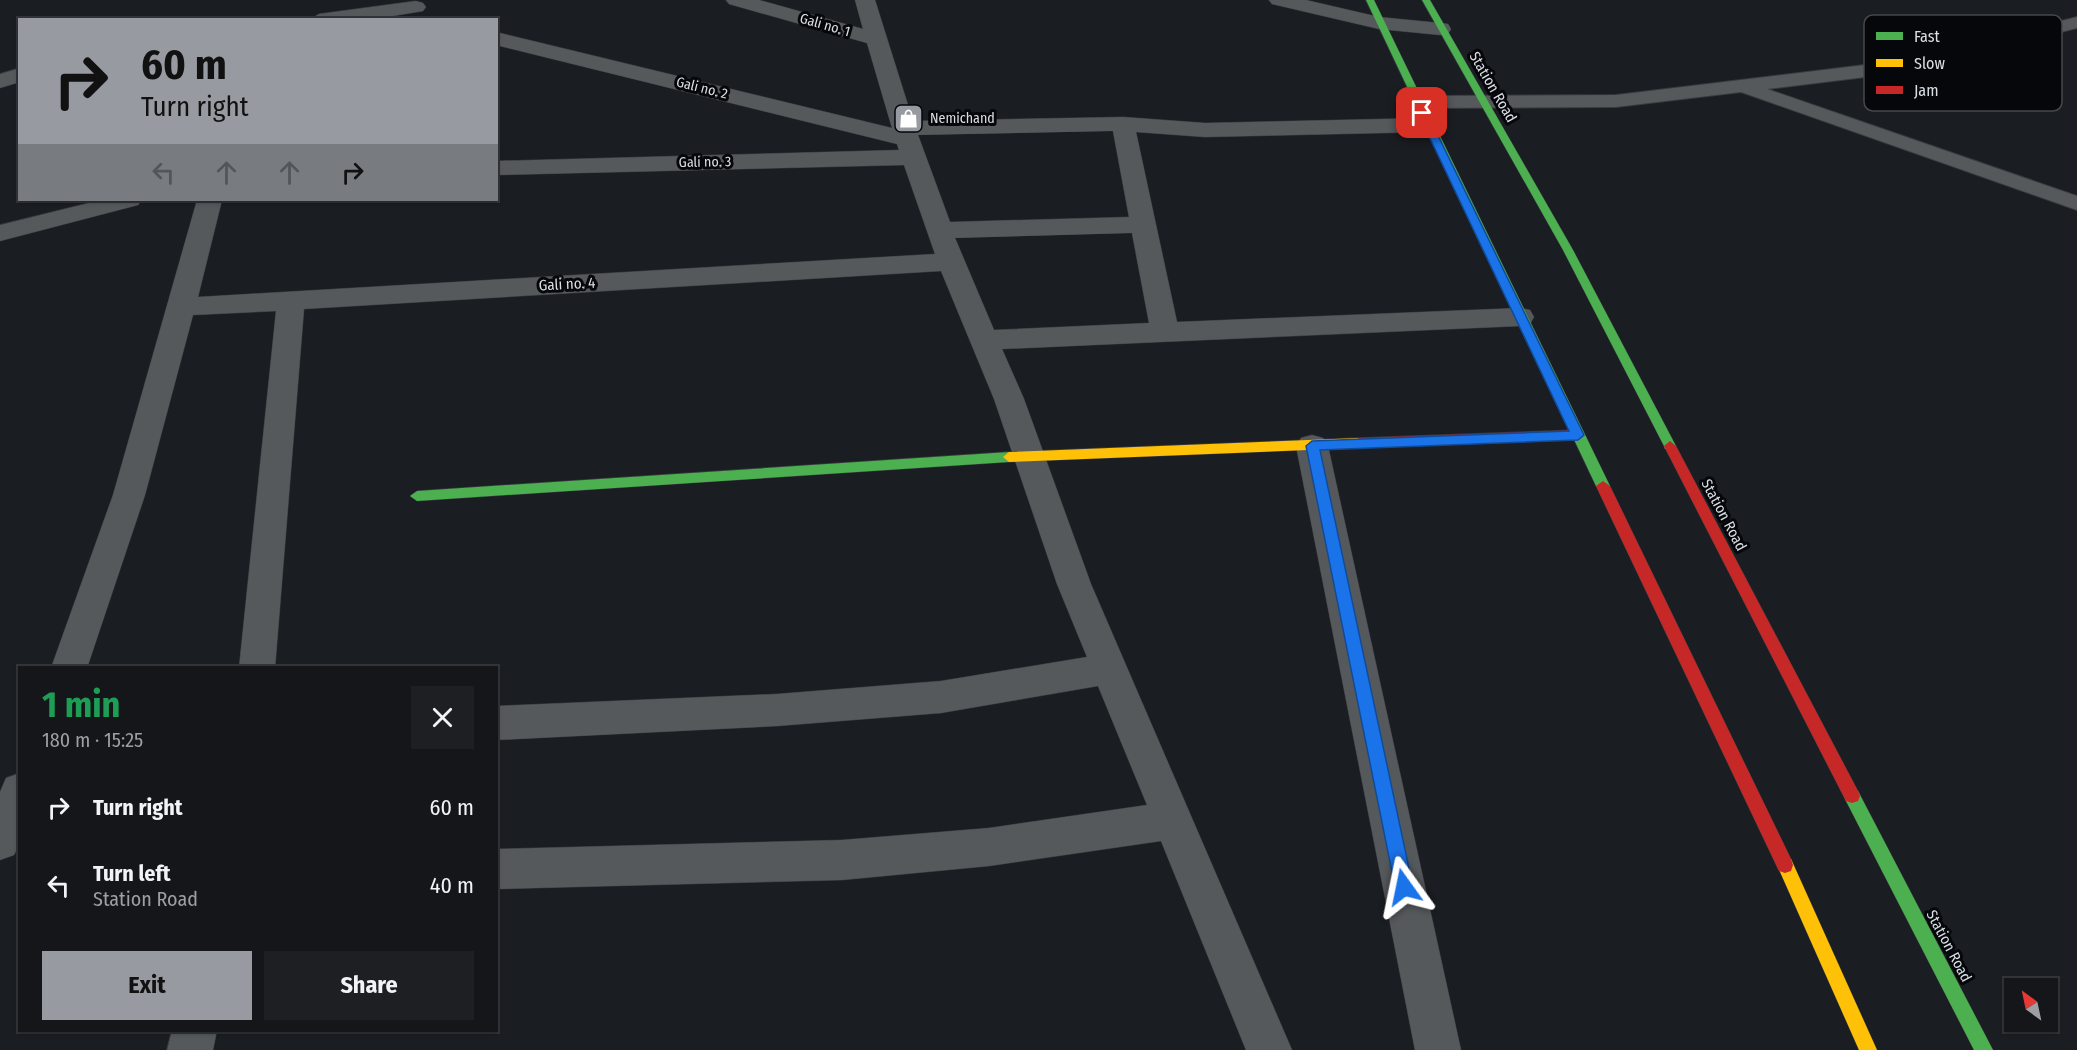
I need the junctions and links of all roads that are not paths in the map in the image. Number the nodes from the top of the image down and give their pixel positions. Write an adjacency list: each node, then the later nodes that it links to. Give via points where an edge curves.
1 (736, 0): 13 (street, Gali no. 1)
2 (865, 0): 13 (street)
3 (1279, 0): 9 (street)
4 (1370, 0): 9 (street)
5 (1426, 0): 11 (street, Station Road)
6 (416, 13): 7 (street)
7 (347, 18)
8 (2077, 22): 10 (lane)
9 (1379, 23): 11 (street); 19 (street)
10 (2062, 26)
11 (1440, 29): 18 (street, Station Road)
12 (498, 38): 22 (street, Gali no. 2)
13 (879, 40): 22 (street)
14 (1864, 71): 17 (lane)
15 (18, 76): 16 (street)
16 (0, 81)
17 (1741, 86): 18 (lane, via 1616,101); 26 (lane)
18 (1481, 100): 19 (lane); 53 (street, Station Road, via 1568,250)
19 (1417, 102): 21 (street)
20 (1123, 124): 21 (street, via 1206,130); 22 (street); 27 (street)
21 (1428, 125): 33 (street)
22 (908, 141): 23 (street, Gali no. 3); 28 (street)
23 (498, 168)
24 (125, 201): 29 (street)
25 (209, 201): 32 (street)
26 (2077, 203)
27 (1143, 225): 28 (street); 34 (street)
28 (940, 230): 30 (street)
29 (0, 233)
30 (951, 262): 31 (street, Gali no. 4); 35 (street)
31 (291, 300): 32 (street, Gali no. 4); 41 (street)
32 (182, 307): 40 (street, via 98,594)
33 (1520, 317): 34 (street); 36 (street)
34 (1165, 333): 35 (street)
35 (984, 340): 38 (street)
36 (1578, 435): 37 (street); 52 (street, via 1782,859)
37 (1312, 446): 38 (street); 51 (street)
38 (1029, 456): 39 (street); 42 (street)
39 (417, 496)
40 (70, 666)
41 (257, 666)
42 (1109, 669): 43 (street, via 941,697 777,710); 45 (street)
43 (498, 723)
44 (18, 796): 46 (street)
45 (1173, 820): 47 (street, via 989,847 843,860); 50 (street)
46 (0, 841)
47 (498, 869)
48 (194, 1032): 49 (street)
49 (190, 1050)
50 (1269, 1050)
51 (1438, 1050)
52 (1868, 1050)
53 (1984, 1050)

